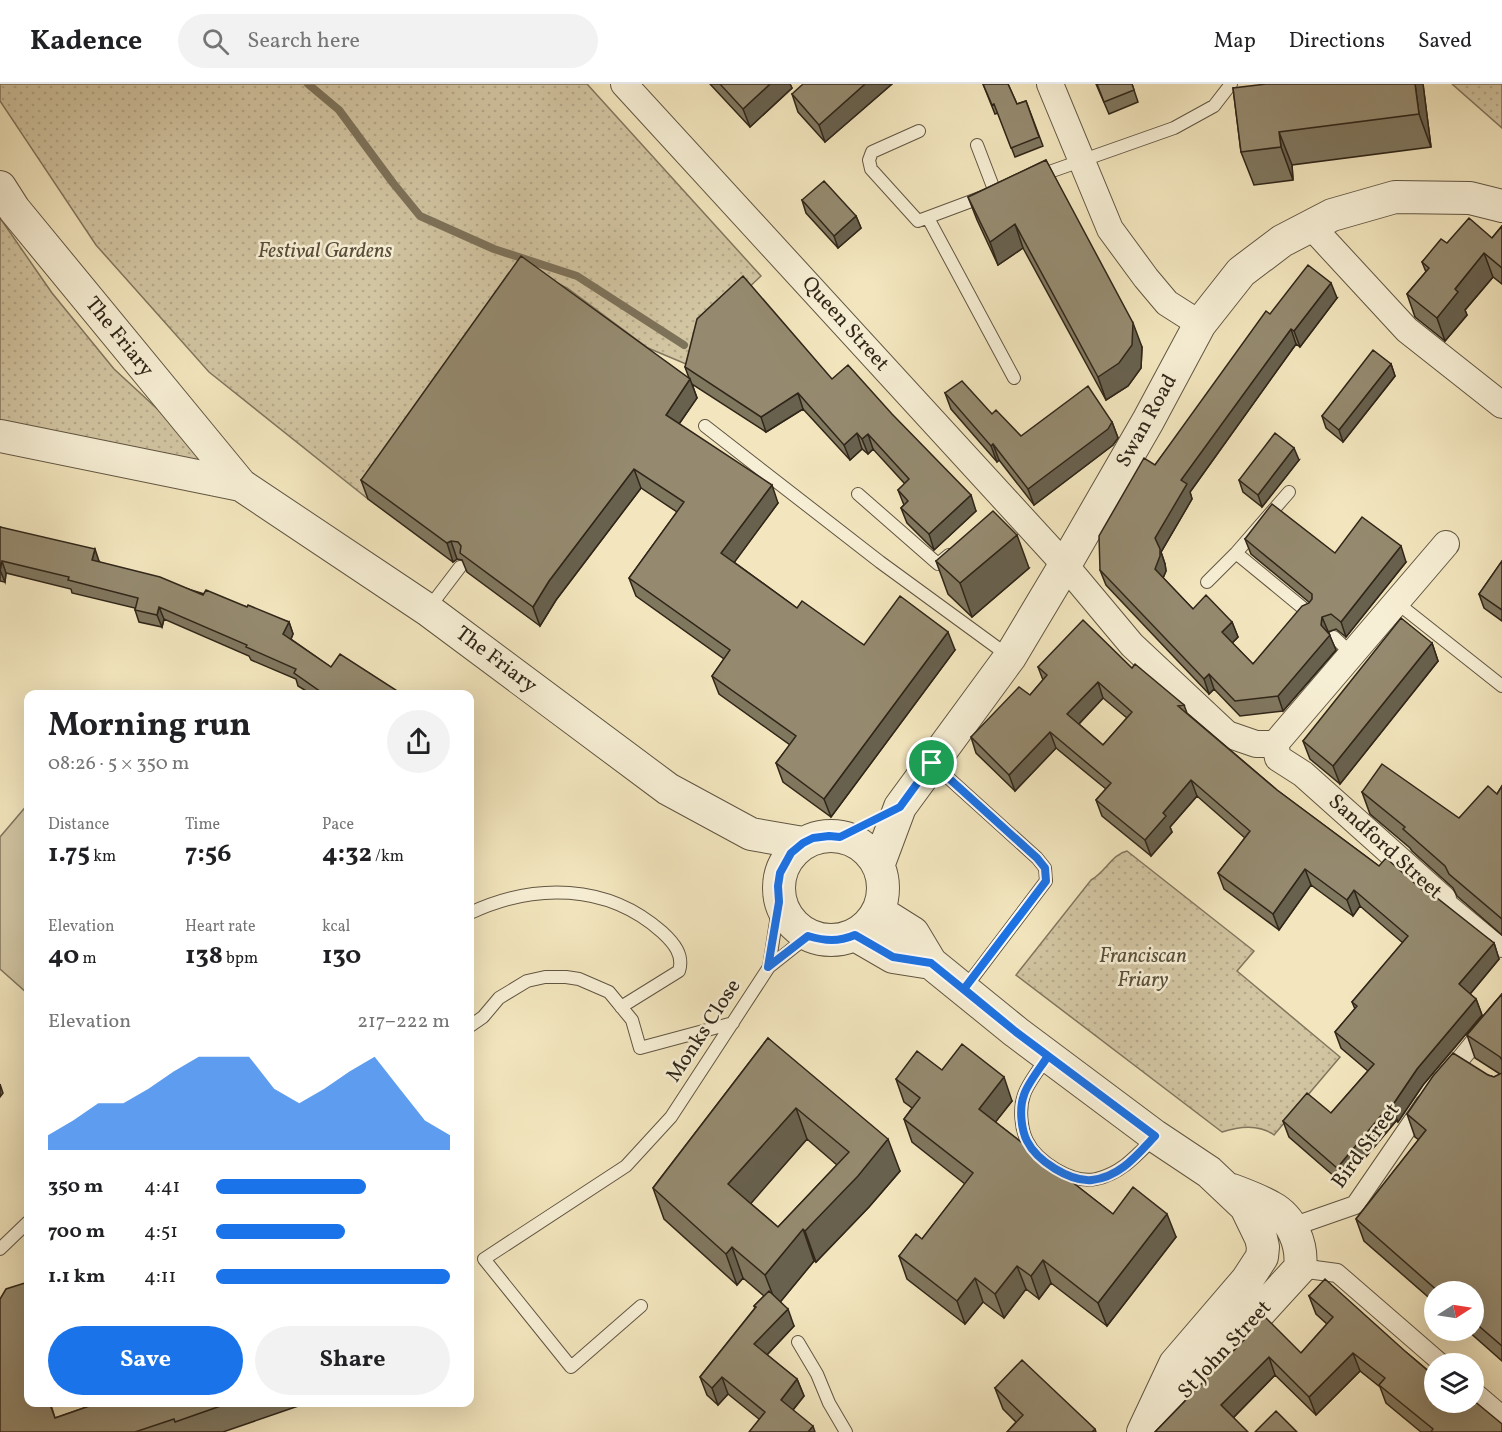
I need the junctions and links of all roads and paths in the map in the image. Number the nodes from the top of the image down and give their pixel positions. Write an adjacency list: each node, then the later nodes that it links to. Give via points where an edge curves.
1 (624, 84): 23 (street, Queen Street, via 1006,508)
2 (1050, 84): 6 (street)
3 (1231, 84): 6 (lane, via 1214,106 1174,128)
4 (919, 131): 10 (lane, via 872,152 869,160 871,169 918,221)
5 (977, 145): 10 (lane, via 1001,190)
6 (1082, 160): 7 (lane); 12 (street, via 1110,229 1167,303)
7 (1028, 180)
8 (0, 187): 17 (street, The Friary)
9 (1502, 206): 11 (street, Swan Road, via 1470,198 1395,197 1332,215)
10 (928, 218): 13 (lane)
11 (1311, 226): 12 (street, Swan Road, via 1282,241 1241,272); 14 (street, via 1407,330)
12 (1200, 324): 23 (street, Swan Road)
13 (1014, 378)
14 (1502, 405)
15 (705, 426): 29 (lane)
16 (0, 436): 17 (street, The Friary)
17 (241, 485): 27 (street, The Friary)
18 (1288, 492): 22 (lane)
19 (858, 494): 21 (lane, via 938,564)
20 (1446, 544): 26 (street)
21 (956, 549)
22 (1236, 553): 25 (lane); 28 (lane)
23 (1065, 565): 29 (street, Swan Road); 31 (street, via 1132,645 1227,734 1256,744)
24 (460, 567): 27 (lane)
25 (1207, 582)
26 (1396, 602): 30 (lane); 31 (street, via 1343,645)
27 (428, 610): 34 (street, The Friary, via 668,789)
28 (1309, 613)
29 (1010, 657): 32 (street, Swan Road)
30 (1502, 686)
31 (1275, 744): 39 (street, Sandford Street, via 1278,758 1303,774)
32 (932, 763): 33 (street, Swan Road); 47 (lane, via 1045,868 1046,881)
33 (900, 807): 35 (street, Swan Road); 37 (street, Swan Road)
34 (751, 834): 36 (street, The Friary); 38 (street, The Friary)
35 (840, 837): 36 (street, via 813,838); 37 (street, via 868,851)
36 (803, 843): 38 (street, via 791,853)
37 (878, 866): 41 (street, via 883,888)
38 (780, 887): 43 (street, via 784,914); 46 (lane)
39 (1443, 899): 44 (street, Sandford Street)
40 (474, 911): 48 (lane, via 495,902 555,892 615,902 636,912 666,936 682,962 679,971)
41 (878, 911): 42 (street, via 866,928); 45 (street, via 912,933)
42 (855, 935): 43 (street, via 825,941); 45 (street, via 893,957)
43 (808, 936): 46 (lane)
44 (1502, 948)
45 (931, 963): 47 (street)
46 (768, 967): 51 (lane, Monks Close)
47 (964, 989): 52 (street)
48 (621, 1007): 50 (lane, via 609,992 595,985 579,979 545,977 512,989); 51 (lane, via 632,1020 640,1048)
49 (1502, 1008): 53 (street, Bird Street)
50 (474, 1023)
51 (733, 1023): 61 (lane, Monks Close, via 671,1117 626,1166 484,1259 571,1367)
52 (1048, 1056): 55 (street); 55 (lane, via 1024,1095 1021,1118 1028,1142 1058,1171 1076,1180 1110,1175 1124,1167)
53 (1460, 1061): 54 (street); 58 (street, Bird Street, via 1432,1092 1355,1205)
54 (1477, 1072)
55 (1155, 1136): 56 (street)
56 (1225, 1187): 58 (street, via 1274,1208); 67 (street, St John Street, via 1246,1207 1261,1238 1262,1257 1175,1364)
57 (24, 1226): 59 (lane)
58 (1292, 1227): 60 (street, via 1301,1250)
59 (0, 1249)
60 (1300, 1268): 63 (street, via 1337,1273); 68 (street, St John Street)
61 (641, 1306)
62 (798, 1342): 66 (lane)
63 (1429, 1353)
64 (1484, 1399): 65 (street)
65 (1502, 1415)
66 (846, 1432)
67 (1143, 1432)
68 (1149, 1432)

